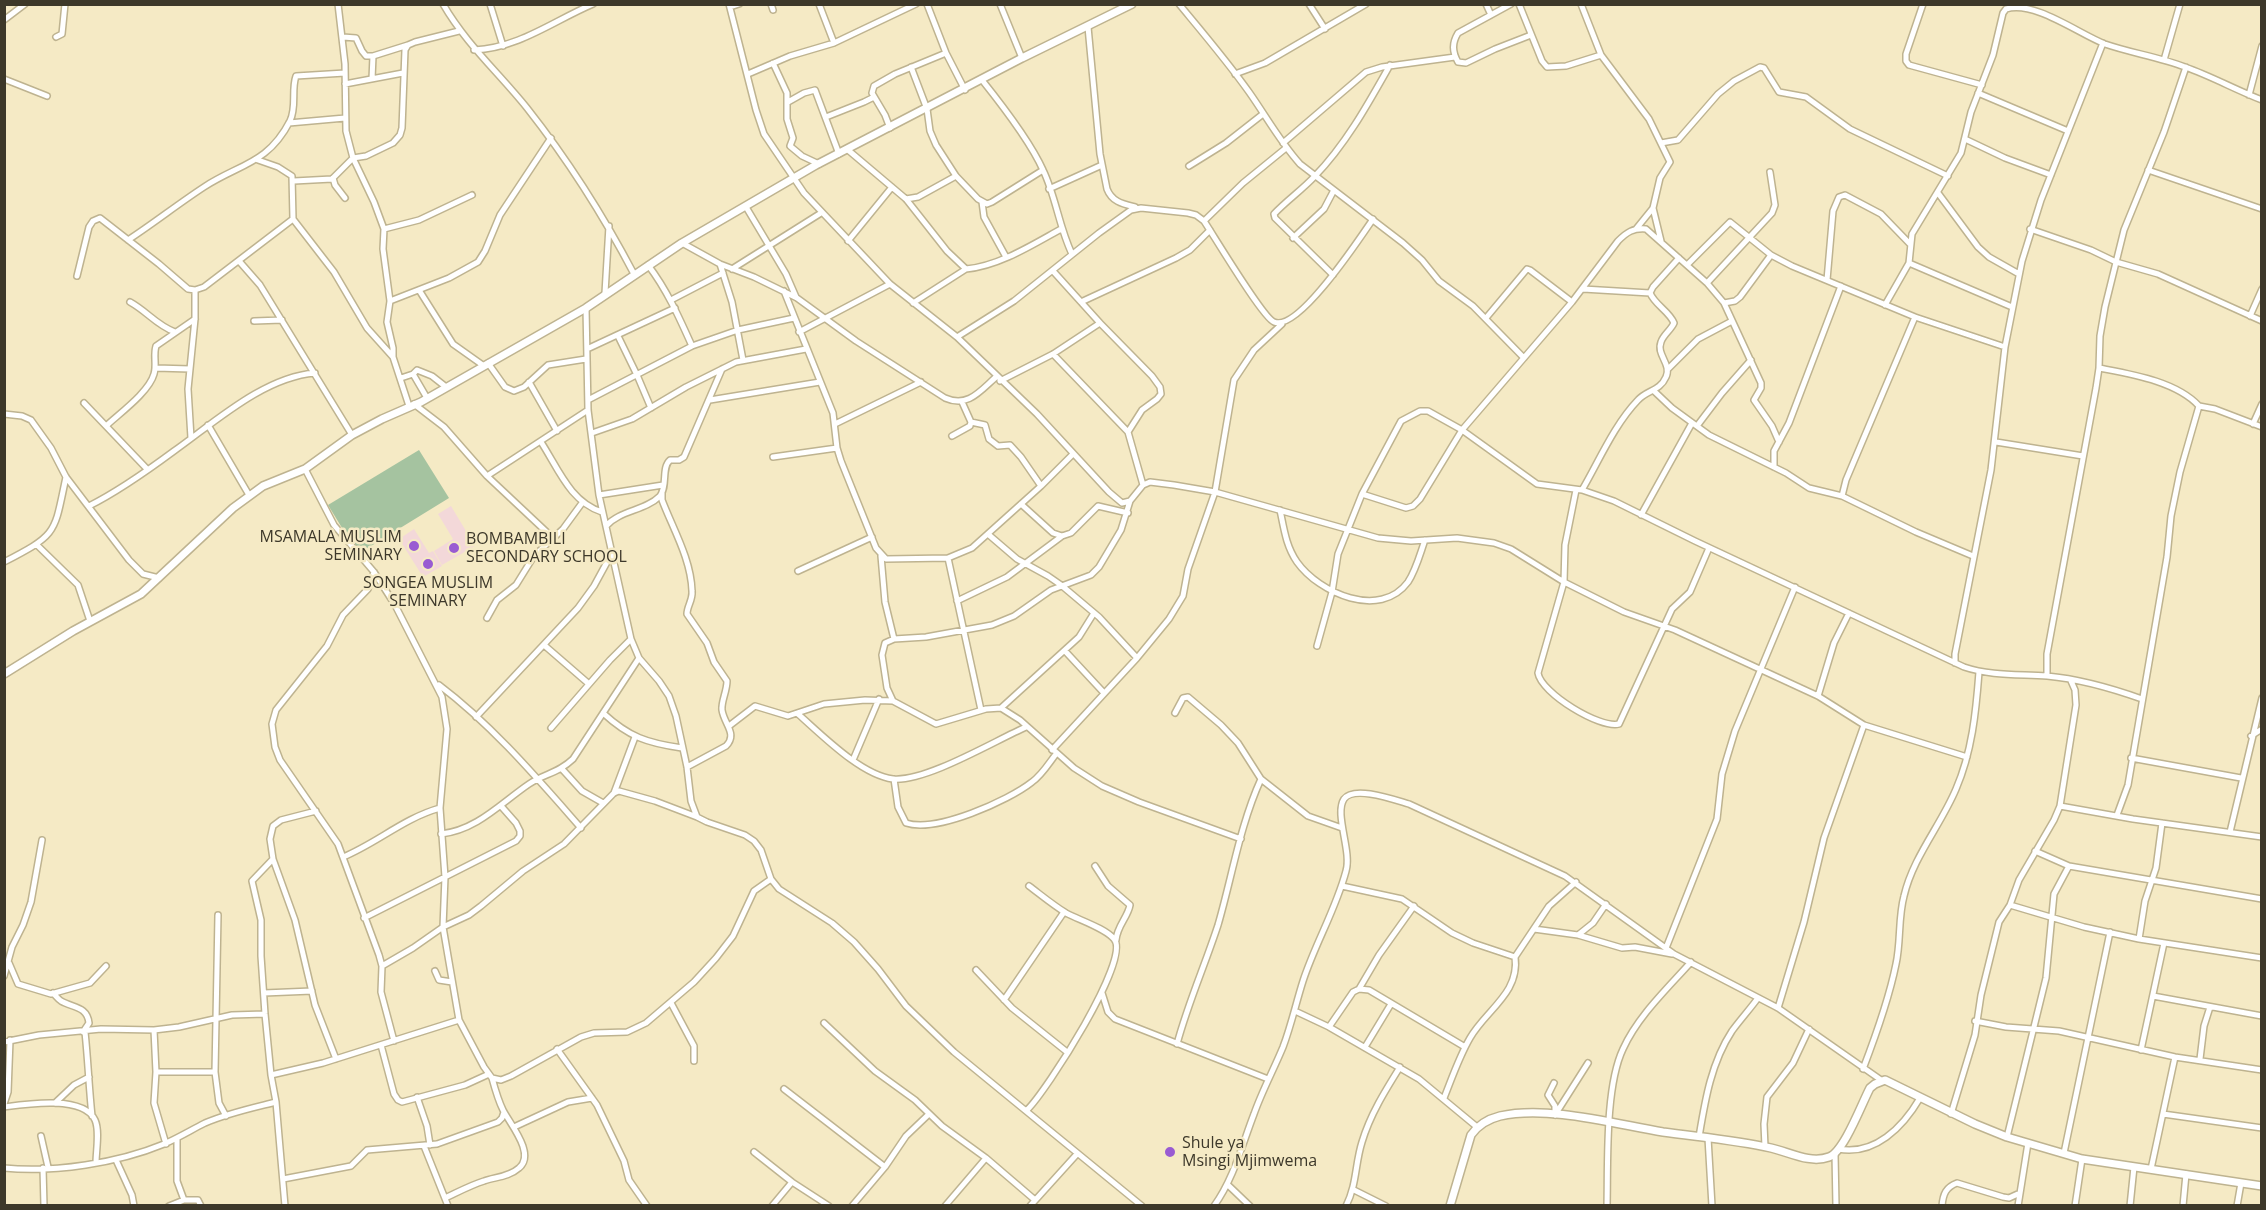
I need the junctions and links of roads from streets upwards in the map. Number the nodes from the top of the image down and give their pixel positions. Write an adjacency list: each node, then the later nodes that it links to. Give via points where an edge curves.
1 (25, 4): 27 (street)
2 (65, 4): 32 (street, via 62,34)
3 (338, 4): 33 (street)
4 (443, 4): 30 (street)
5 (490, 4): 37 (street)
6 (593, 4): 37 (street)
7 (739, 4): 23 (street)
8 (819, 4): 34 (street)
9 (916, 4): 34 (street)
10 (927, 4): 40 (street)
11 (1000, 4): 44 (street)
12 (1132, 4): 24 (street)
13 (1179, 4): 53 (street)
14 (1309, 4): 29 (street)
15 (1366, 4): 29 (street)
16 (1486, 4): 26 (street)
17 (1510, 4): 26 (street)
18 (1519, 4): 31 (street)
19 (1581, 4): 41 (street)
20 (1923, 4): 58 (street, via 1906,61)
21 (2027, 4): 25 (street)
22 (2180, 4): 45 (street)
23 (730, 6): 52 (street)
24 (1121, 6): 28 (street)
25 (2032, 10): 35 (street); 58 (street, via 2010,7 2003,13)
26 (1491, 15): 43 (street, via 1458,33 1454,40)
27 (4, 20)
28 (1088, 27): 44 (street); 82 (street)
29 (1325, 29): 53 (street, via 1258,67)
30 (459, 31): 36 (street); 39 (street)
31 (1531, 35): 41 (street, via 1547,68); 43 (street, via 1466,63)
32 (56, 37)
33 (343, 37): 42 (street, via 356,38 363,54); 50 (street)
34 (834, 43): 46 (street)
35 (2103, 43): 45 (street); 72 (street)
36 (408, 45): 42 (street); 51 (street)
37 (503, 46): 39 (street)
38 (2262, 46): 61 (street)
39 (474, 50): 73 (street)
40 (946, 53): 48 (street); 59 (street)
41 (1601, 55): 75 (street, via 1649,119)
42 (373, 56): 55 (street)
43 (1455, 57): 47 (street)
44 (1022, 58): 56 (street)
45 (2164, 60): 49 (street)
46 (773, 63): 52 (street); 65 (street)
47 (1390, 66): 76 (street, via 1366,72); 89 (street, via 1344,141)
48 (911, 67): 63 (street, via 874,86); 66 (street)
49 (2186, 67): 61 (street); 85 (street)
50 (345, 73): 57 (street); 70 (street, via 296,76)
51 (404, 73): 55 (street); 79 (street, via 400,135 381,150)
52 (748, 74): 92 (street, via 764,134)
53 (1235, 74): 67 (street)
54 (4, 79): 62 (street)
55 (372, 79): 57 (street)
56 (982, 80): 59 (street); 84 (street)
57 (345, 84): 69 (street)
58 (1982, 84): 60 (street)
59 (965, 90): 66 (street)
60 (1978, 93): 72 (street); 74 (street)
61 (2249, 95): 64 (street)
62 (47, 96)
63 (874, 97): 68 (street); 71 (street)
64 (2262, 100)
65 (788, 102): 68 (street, via 813,90); 81 (street, via 787,119 793,138 790,146)
66 (927, 109): 71 (street); 88 (street, via 932,136)
67 (1263, 114): 76 (street); 83 (street)
68 (826, 117): 78 (street)
69 (345, 118): 70 (street); 79 (street)
70 (289, 123): 80 (street)
71 (890, 128): 77 (street)
72 (2068, 131): 87 (street)
73 (550, 138): 111 (street); 150 (street, via 500,215 478,262)
74 (1965, 139): 87 (street); 90 (street)
75 (1661, 143): 90 (street, via 1678,140 1718,94 1760,67 1779,92 1806,97 1850,129); 105 (street, via 1670,162 1659,178)
76 (1284, 146): 89 (street); 110 (street)
77 (848, 150): 78 (street); 94 (street)
78 (839, 154): 81 (street)
79 (353, 158): 91 (street); 112 (street)
80 (258, 159): 93 (street, via 288,172); 119 (street, via 207,185)
81 (819, 164): 92 (street)
82 (1102, 165): 95 (street); 104 (street, via 1109,195)
83 (1189, 166)
84 (1043, 170): 95 (street); 102 (street, via 1000,198 987,204)
85 (2148, 171): 106 (street); 130 (street, via 2124,230)
86 (1770, 172): 118 (street, via 1775,205)
87 (2051, 175): 115 (street)
88 (956, 176): 100 (street, via 918,197); 102 (street)
89 (1315, 176): 96 (street); 117 (street, via 1274,214)
90 (1948, 176): 97 (street)
91 (333, 178): 93 (street); 99 (street)
92 (794, 180): 103 (street); 107 (street)
93 (294, 182): 108 (street)
94 (892, 187): 100 (street); 120 (street)
95 (1049, 189): 113 (street)
96 (1334, 190): 109 (street); 117 (street, via 1324,209)
97 (1938, 193): 123 (street, via 1917,224); 140 (street, via 1978,247)
98 (472, 195): 112 (street, via 419,220)
99 (345, 198)
100 (906, 199): 136 (street)
101 (2262, 201): 106 (street)
102 (982, 202): 127 (street, via 984,217)
103 (746, 207): 121 (street); 124 (street)
104 (1136, 208): 110 (street, via 1188,213); 125 (street)
105 (1653, 208): 114 (street); 122 (street)
106 (2260, 208)
107 (821, 213): 120 (street); 124 (street)
108 (293, 219): 129 (street); 188 (street, via 324,257 367,328)
109 (1373, 219): 141 (street); 169 (street, via 1422,260 1439,281)
110 (1204, 221): 116 (street)
111 (609, 225): 139 (street); 152 (street)
112 (384, 229): 156 (street)
113 (1061, 229): 125 (street); 127 (street)
114 (1636, 229): 122 (street, via 1646,229); 147 (street, via 1618,241)
115 (2030, 229): 130 (street); 140 (street)
116 (1210, 230): 158 (street, via 1176,258); 176 (street, via 1267,316 1276,323)
117 (1293, 238): 141 (street)
118 (1749, 239): 126 (street); 134 (street, via 1727,223); 144 (street)
119 (129, 240): 142 (street, via 103,219 93,221); 149 (street, via 188,289)
120 (848, 241): 145 (street)
121 (682, 243): 132 (street); 133 (street)
122 (1661, 243): 128 (street)
123 (1910, 244): 131 (street); 143 (street, via 1881,214 1845,195 1839,197 1833,211)
124 (770, 246): 135 (street); 154 (street)
125 (1072, 254): 137 (street)
126 (1771, 255): 143 (street); 161 (street, via 1740,297)
127 (1006, 257): 136 (street)
128 (1679, 258): 134 (street); 153 (street)
129 (239, 261): 149 (street); 172 (street)
130 (2116, 262): 166 (street, via 2157,274); 195 (street, via 2100,336)
131 (1909, 263): 162 (street); 163 (street)
132 (720, 264): 135 (street); 138 (street)
133 (648, 265): 139 (street); 155 (street)
134 (1687, 265): 144 (street)
135 (732, 269): 151 (street)
136 (966, 269): 160 (street)
137 (1053, 271): 158 (street); 182 (street)
138 (723, 273): 155 (street); 178 (street)
139 (634, 274): 152 (street)
140 (2019, 274): 163 (street)
141 (1333, 275): 176 (street, via 1308,304)
142 (77, 276)
143 (1827, 280): 146 (street)
144 (1707, 283): 161 (street)
145 (890, 284): 160 (street); 170 (street)
146 (1841, 286): 162 (street); 235 (street)
147 (1583, 289): 153 (street); 159 (street)
148 (2262, 289): 166 (street)
149 (195, 290): 171 (street)
150 (418, 290): 156 (street); 193 (street, via 453,344)
151 (784, 291): 154 (street); 168 (street)
152 (605, 293): 164 (street)
153 (1650, 293): 198 (street, via 1674,323 1660,349)
154 (797, 298): 170 (street)
155 (671, 300): 165 (street)
156 (390, 301): 188 (street, via 387,322)
157 (130, 302): 179 (street, via 159,325)
158 (1081, 302): 177 (street)
159 (1572, 302): 169 (street, via 1527,269); 189 (street)
160 (914, 303): 182 (street)
161 (1724, 303): 174 (street)
162 (1885, 305): 167 (street)
163 (2012, 307): 184 (street)
164 (586, 308): 185 (street); 193 (street)
165 (675, 308): 181 (street); 183 (street)
166 (2250, 316): 175 (street)
167 (1915, 317): 184 (street); 254 (street)
168 (794, 318): 178 (street); 180 (street)
169 (1486, 318): 189 (street)
170 (826, 319): 180 (street); 206 (street)
171 (195, 320): 179 (street); 196 (street)
172 (282, 320): 173 (street); 199 (street)
173 (254, 321)
174 (1732, 321): 192 (street); 198 (street, via 1698,339)
175 (2262, 321)
176 (1283, 322): 250 (street, via 1254,350 1234,380)
177 (1100, 323): 187 (street); 229 (street, via 1160,387 1161,394 1142,410)
178 (738, 330): 183 (street); 191 (street)
179 (176, 332): 194 (street, via 156,346)
180 (799, 332): 186 (street)
181 (618, 336): 185 (street); 201 (street)
182 (957, 337): 203 (street)
183 (692, 346): 201 (street)
184 (2005, 348): 236 (street)
185 (586, 349): 190 (street)
186 (806, 349): 191 (street); 205 (street)
187 (1053, 354): 203 (street); 229 (street)
188 (393, 357): 202 (street)
189 (1524, 358): 227 (street)
190 (586, 359): 204 (street, via 548,365); 210 (street)
191 (743, 360): 197 (street)
192 (1751, 360): 222 (street); 235 (street, via 1761,383 1754,400)
193 (486, 364): 204 (street, via 505,387 514,391); 207 (street)
194 (156, 368): 196 (street); 225 (street, via 147,388)
195 (2099, 368): 216 (street, via 2162,384); 239 (street)
196 (190, 369): 233 (street)
197 (722, 369): 211 (street); 217 (street)
198 (1668, 369): 208 (street, via 1664,382)
199 (315, 373): 224 (street, via 290,376); 231 (street)
200 (412, 374): 202 (street); 207 (street, via 423,371); 209 (street)
201 (637, 375): 210 (street); 217 (street)
202 (401, 378): 215 (street)
203 (998, 379): 212 (street); 238 (street, via 1037,414)
204 (529, 382): 228 (street)
205 (820, 382): 211 (street); 221 (street)
206 (921, 382): 212 (street, via 945,398); 221 (street)
207 (446, 387): 209 (street)
208 (1654, 391): 222 (street); 249 (street, via 1639,399 1625,416)
209 (427, 398): 215 (street)
210 (588, 399): 218 (street)
211 (710, 400): 248 (street, via 684,457 667,463)
212 (962, 402): 220 (street)
213 (84, 403): 225 (street)
214 (2262, 404): 223 (street)
215 (411, 405): 231 (street); 244 (street, via 444,427)
216 (2199, 406): 223 (street); 311 (street, via 2171,516)
217 (651, 408): 230 (street)
218 (588, 410): 228 (street); 230 (street)
219 (4, 414): 245 (street, via 31,420)
220 (971, 422): 232 (street); 247 (street, via 985,425 989,439 998,446 1010,445)
221 (835, 424): 237 (street)
222 (1694, 424): 241 (street); 262 (street)
223 (2253, 424): 226 (street)
224 (208, 425): 233 (street); 252 (street)
225 (106, 426): 242 (street)
226 (2262, 427)
227 (1462, 430): 249 (street, via 1531,481); 251 (street, via 1413,506 1406,508); 251 (street, via 1428,411 1411,414 1392,435)
228 (557, 431): 234 (street)
229 (1128, 432): 246 (street)
230 (592, 434): 253 (street)
231 (352, 435): 243 (street)
232 (952, 436)
233 (191, 438): 242 (street)
234 (541, 442): 244 (street); 256 (street)
235 (1779, 442): 241 (street, via 1774,451)
236 (1996, 442): 239 (street); 274 (street)
237 (837, 448): 240 (street); 267 (street)
238 (1072, 454): 247 (street); 255 (street, via 1117,500)
239 (2083, 456): 303 (street, via 2047,654)
240 (773, 457)
241 (1774, 467): 254 (street, via 1809,488)
242 (147, 469): 258 (street)
243 (305, 469): 252 (street); 279 (street, via 334,525)
244 (487, 476): 268 (street)
245 (66, 477): 258 (street); 270 (street, via 55,526)
246 (1143, 485): 250 (street, via 1150,482); 255 (street)
247 (1041, 486): 257 (street)
248 (663, 489): 253 (street); 263 (street, via 654,501 618,515); 320 (street, via 662,500 681,544 693,593 687,614 727,681 722,710)
249 (1579, 490): 262 (street); 281 (street, via 1565,545)
250 (1215, 492): 259 (street); 298 (street, via 1188,569 1183,596)
251 (1362, 494): 264 (street)
252 (249, 495): 280 (street)
253 (599, 495): 260 (street)
254 (1842, 496): 274 (street)
255 (1130, 501): 261 (street)
256 (582, 503): 260 (street); 268 (street)
257 (1021, 504): 265 (street); 266 (street, via 1053,533)
258 (89, 506): 280 (street, via 138,570)
259 (1280, 510): 264 (street); 284 (street, via 1286,541 1296,561)
260 (602, 512): 263 (street)
261 (1128, 513): 266 (street, via 1098,506 1071,533); 282 (street, via 1099,567 1091,575)
262 (1641, 515): 271 (street)
263 (606, 526): 272 (street)
264 (1347, 528): 269 (street, via 1378,537); 284 (street)
265 (989, 534): 275 (street, via 972,548); 277 (street)
266 (1062, 536): 277 (street)
267 (872, 537): 273 (street); 278 (street)
268 (554, 538): 288 (street, via 534,556 516,585 497,600)
269 (1425, 540): 281 (street, via 1457,538 1494,543 1511,549); 284 (street, via 1417,564 1400,591 1362,600)
270 (37, 545): 276 (street); 289 (street, via 78,585)
271 (1709, 548): 283 (street); 290 (street, via 1690,592 1672,609)
272 (612, 553): 292 (street); 294 (street, via 587,597)
273 (882, 556): 275 (street, via 892,561); 293 (street, via 885,602)
274 (1973, 556): 299 (street)
275 (948, 558): 285 (street)
276 (4, 562)
277 (1027, 564): 282 (street); 285 (street)
278 (798, 571)
279 (374, 572): 305 (street); 342 (street, via 368,590 344,615 327,646 273,718 280,760)
280 (159, 578): 289 (street, via 141,594)
281 (1564, 582): 290 (street); 290 (street, via 1539,680 1557,698 1597,720 1619,724)
282 (1061, 585): 286 (street); 291 (street, via 1014,616)
283 (1795, 587): 287 (street); 300 (street)
284 (1332, 592): 295 (street)
285 (957, 601): 291 (street)
286 (1094, 613): 296 (street, via 1079,638); 298 (street)
287 (1849, 614): 299 (street); 308 (street, via 1834,643)
288 (487, 618)
289 (90, 621): 302 (street)
290 (1663, 627): 300 (street)
291 (963, 632): 293 (street); 314 (street)
292 (631, 639): 297 (street); 306 (street)
293 (894, 639): 312 (street, via 885,644 882,655)
294 (544, 645): 306 (street); 318 (street)
295 (1317, 646)
296 (1065, 651): 307 (street); 313 (street)
297 (639, 658): 315 (street); 326 (street, via 669,696)
298 (1137, 658): 307 (street)
299 (1955, 663): 301 (street)
300 (1761, 668): 308 (street); 381 (street, via 1724,762 1714,826)
301 (1979, 672): 303 (street); 328 (street)
302 (4, 674)
303 (2047, 676): 304 (street)
304 (2071, 681): 311 (street); 340 (street, via 2076,705)
305 (437, 684): 318 (street); 341 (street, via 446,719)
306 (589, 684): 322 (street)
307 (1104, 693): 327 (street)
308 (1818, 696): 319 (street)
309 (2262, 698): 324 (street)
310 (879, 699): 312 (street); 317 (street, via 824,704); 330 (street)
311 (2142, 699): 329 (street)
312 (893, 701): 314 (street, via 936,724)
313 (1001, 708): 314 (street); 321 (street)
314 (981, 710)
315 (603, 713): 325 (street); 332 (street)
316 (1174, 713): 335 (street, via 1183,698 1188,697 1238,744)
317 (798, 714): 320 (street, via 789,716 755,706); 330 (street)
318 (476, 717): 336 (street)
319 (1864, 725): 328 (street); 404 (street, via 1824,838)
320 (729, 726): 331 (street, via 731,741)
321 (1026, 727): 327 (street); 334 (street, via 924,774)
322 (551, 728)
323 (2262, 729): 324 (street)
324 (2251, 736): 333 (street)
325 (635, 737): 326 (street); 337 (street)
326 (682, 748): 331 (street)
327 (1054, 752): 334 (street, via 1030,784 985,807 934,825 906,823 898,807); 351 (street, via 1102,786)
328 (1967, 757): 433 (street, via 1956,789 1914,867 1904,896 1896,965)
329 (2131, 758): 333 (street); 343 (street, via 2128,785)
330 (853, 760): 334 (street, via 876,774)
331 (687, 767): 344 (street)
332 (562, 769): 336 (street); 338 (street, via 582,791)
333 (2241, 778): 348 (street)
334 (894, 779)
335 (1261, 779): 347 (street, via 1308,816); 351 (street)
336 (537, 780): 339 (street); 346 (street)
337 (614, 792): 338 (street); 344 (street, via 655,801)
338 (603, 803): 346 (street)
339 (501, 806): 349 (street, via 466,828); 358 (street, via 516,823 520,836)
340 (2060, 806): 343 (street); 353 (street)
341 (440, 808): 349 (street); 354 (street, via 415,816 372,844)
342 (316, 811): 354 (street); 355 (street, via 290,816 273,826)
343 (2117, 815): 345 (street)
344 (697, 817): 359 (street, via 754,841)
345 (2162, 823): 348 (street); 360 (street)
346 (581, 828): 372 (street, via 482,906)
347 (1342, 828): 361 (street, via 1345,798 1362,793 1384,797 1419,809); 363 (street, via 1348,862)
348 (2230, 832): 350 (street)
349 (441, 834): 358 (street)
350 (2262, 837)
351 (1241, 839): 420 (street, via 1217,928)
352 (42, 840): 380 (street, via 31,902)
353 (2036, 851): 357 (street); 366 (street)
354 (343, 857): 370 (street)
355 (273, 858): 394 (street, via 295,920); 396 (street, via 252,880 261,914)
356 (1095, 866): 377 (street, via 1108,886 1130,905)
357 (2069, 866): 360 (street); 371 (street, via 2054,894)
358 (445, 877): 370 (street); 372 (street)
359 (771, 879): 401 (street, via 754,891 733,936 716,958); 451 (street, via 778,889 832,923 854,942 921,1022)
360 (2151, 879): 364 (street); 376 (street)
361 (1576, 882): 365 (street); 373 (street, via 1549,906)
362 (1029, 886): 368 (street)
363 (1342, 886): 367 (street, via 1394,896); 405 (street, via 1303,980)
364 (2262, 899)
365 (1606, 904): 375 (street, via 1593,923); 381 (street)
366 (2010, 905): 371 (street); 410 (street, via 1999,922)
367 (1414, 906): 384 (street, via 1452,933); 393 (street)
368 (1064, 912): 377 (street); 400 (street)
369 (218, 915): 408 (street)
370 (364, 918): 388 (street)
371 (2053, 918): 374 (street); 415 (street, via 2046,978)
372 (443, 927): 388 (street); 392 (street)
373 (1534, 929): 375 (street); 384 (street)
374 (2110, 932): 376 (street); 417 (street)
375 (1578, 935): 382 (street, via 1622,948)
376 (2139, 939): 379 (street)
377 (1116, 940): 397 (street, via 1116,957)
378 (5, 942): 380 (street)
379 (2164, 943): 383 (street); 398 (street)
380 (12, 945): 386 (street)
381 (1666, 948): 382 (street)
382 (1674, 954): 385 (street)
383 (2261, 956)
384 (1515, 957): 423 (street, via 1517,968 1512,986)
385 (1691, 962): 399 (street); 459 (street, via 1640,1022 1623,1050 1612,1093)
386 (9, 963): 391 (street); 395 (street, via 20,985)
387 (106, 966): 395 (street, via 90,983)
388 (382, 966): 419 (street, via 381,992)
389 (976, 970): 400 (street)
390 (435, 971): 392 (street, via 440,981)
391 (4, 976)
392 (452, 982): 409 (street)
393 (1359, 989): 402 (street, via 1369,990); 412 (street, via 1348,997)
394 (312, 991): 396 (street); 428 (street)
395 (53, 993): 416 (street, via 87,1014 89,1023)
396 (264, 993): 406 (street)
397 (1102, 993): 420 (street, via 1114,1019); 426 (street)
398 (2153, 996): 403 (street); 425 (street)
399 (1758, 998): 404 (street); 464 (street, via 1719,1056 1710,1078)
400 (1004, 1000): 426 (street)
401 (671, 1003): 424 (street, via 637,1029 594,1033); 430 (street, via 694,1046)
402 (1391, 1004): 422 (street); 423 (street)
403 (2210, 1007): 407 (street); 429 (street)
404 (1778, 1008): 413 (street)
405 (1295, 1011): 412 (street); 440 (street)
406 (265, 1014): 408 (street); 437 (street)
407 (2262, 1016)
408 (214, 1019): 414 (street); 436 (street)
409 (459, 1020): 419 (street); 438 (street)
410 (1975, 1021): 415 (street); 454 (street, via 1975,1035)
411 (824, 1023): 453 (street, via 862,1060)
412 (1329, 1027): 422 (street)
413 (1809, 1029): 433 (street); 471 (street, via 1793,1063 1767,1097)
414 (154, 1030): 416 (street); 435 (street)
415 (2033, 1030): 417 (street); 465 (street)
416 (84, 1032): 418 (street); 439 (street)
417 (2088, 1037): 425 (street); 474 (street)
418 (7, 1041): 450 (street, via 8,1092)
419 (394, 1041): 421 (street)
420 (1177, 1044): 440 (street)
421 (381, 1045): 428 (street); 444 (street, via 398,1100)
422 (1365, 1047): 432 (street)
423 (1465, 1047): 446 (street)
424 (557, 1049): 438 (street, via 511,1076 501,1080); 445 (street)
425 (2141, 1050): 427 (street)
426 (1067, 1052): 451 (street, via 1047,1087)
427 (2175, 1057): 429 (street); 455 (street)
428 (336, 1059): 437 (street)
429 (2200, 1059): 434 (street)
430 (694, 1061)
431 (1588, 1063): 456 (street)
432 (1400, 1067): 446 (street); 491 (street, via 1361,1143)
433 (1863, 1069): 441 (street)
434 (2262, 1070)
435 (156, 1072): 436 (street); 469 (street, via 154,1103)
436 (214, 1072): 458 (street, via 219,1103)
437 (271, 1075): 448 (street)
438 (490, 1076): 444 (street); 452 (street)
439 (89, 1077): 449 (street); 457 (street)
440 (1268, 1079): 489 (street)
441 (1881, 1080): 447 (street); 473 (street, via 1870,1088)
442 (1554, 1083): 456 (street, via 1548,1095)
443 (784, 1089): 480 (street)
444 (417, 1097): 470 (street, via 427,1126)
445 (592, 1098): 460 (street, via 568,1102); 502 (street, via 624,1161 629,1180)
446 (1444, 1098): 461 (street)
447 (1920, 1098): 454 (street); 473 (street, via 1901,1124 1880,1142 1863,1150)
448 (276, 1102): 458 (street); 486 (street)
449 (55, 1103): 450 (street); 457 (street)
450 (4, 1105)
451 (1027, 1110): 475 (street)
452 (504, 1112): 460 (street); 470 (street, via 498,1122)
453 (929, 1114): 476 (street); 480 (street, via 906,1137)
454 (1951, 1114): 465 (street)
455 (2163, 1114): 462 (street); 484 (street)
456 (1555, 1115): 459 (street); 461 (street, via 1502,1116)
457 (92, 1116): 479 (street, via 96,1126)
458 (226, 1116): 466 (street)
459 (1610, 1123): 464 (street); 514 (street)
460 (514, 1127): 493 (street, via 525,1162 503,1176)
461 (1476, 1127): 513 (street)
462 (2262, 1128)
463 (41, 1137): 483 (street)
464 (1699, 1137): 467 (street)
465 (2007, 1137): 468 (street)
466 (177, 1138): 469 (street); 494 (street, via 177,1181)
467 (1708, 1138): 471 (street); 515 (street)
468 (2028, 1143): 474 (street); 492 (street)
469 (166, 1144): 478 (street)
470 (427, 1146): 486 (street, via 367,1150 351,1166); 493 (street)
471 (1765, 1147): 473 (street, via 1822,1159)
472 (753, 1152): 487 (street)
473 (1836, 1152): 516 (street)
474 (2064, 1153): 477 (street)
475 (1077, 1154): 495 (street); 508 (street)
476 (986, 1158): 495 (street); 506 (street)
477 (2082, 1159): 481 (street); 519 (street)
478 (116, 1160): 479 (street); 497 (street)
479 (96, 1163): 483 (street)
480 (885, 1167): 505 (street)
481 (2134, 1167): 484 (street); 520 (street)
482 (4, 1168): 483 (street)
483 (45, 1168): 496 (street)
484 (2151, 1169): 485 (street)
485 (2186, 1174): 488 (street); 521 (street)
486 (284, 1179): 500 (street)
487 (792, 1182): 503 (street); 504 (street)
488 (2241, 1183): 490 (street); 522 (street)
489 (1228, 1185): 509 (street); 510 (street)
490 (2262, 1186)
491 (1354, 1190): 511 (street); 512 (street)
492 (2020, 1193): 517 (street, via 2008,1198 1957,1183 1944,1193); 518 (street)
493 (445, 1198): 501 (street)
494 (184, 1200): 498 (street); 499 (street, via 196,1199)
495 (1035, 1200): 507 (street)
496 (44, 1206)
497 (134, 1206)
498 (169, 1206)
499 (201, 1206)
500 (285, 1206)
501 (448, 1206)
502 (647, 1206)
503 (772, 1206)
504 (829, 1206)
505 (852, 1206)
506 (945, 1206)
507 (1030, 1206)
508 (1142, 1206)
509 (1214, 1206)
510 (1250, 1206)
511 (1346, 1206)
512 (1386, 1206)
513 (1450, 1206)
514 (1607, 1206)
515 (1712, 1206)
516 (1836, 1206)
517 (1942, 1206)
518 (2018, 1206)
519 (2075, 1206)
520 (2130, 1206)
521 (2183, 1206)
522 (2237, 1206)

